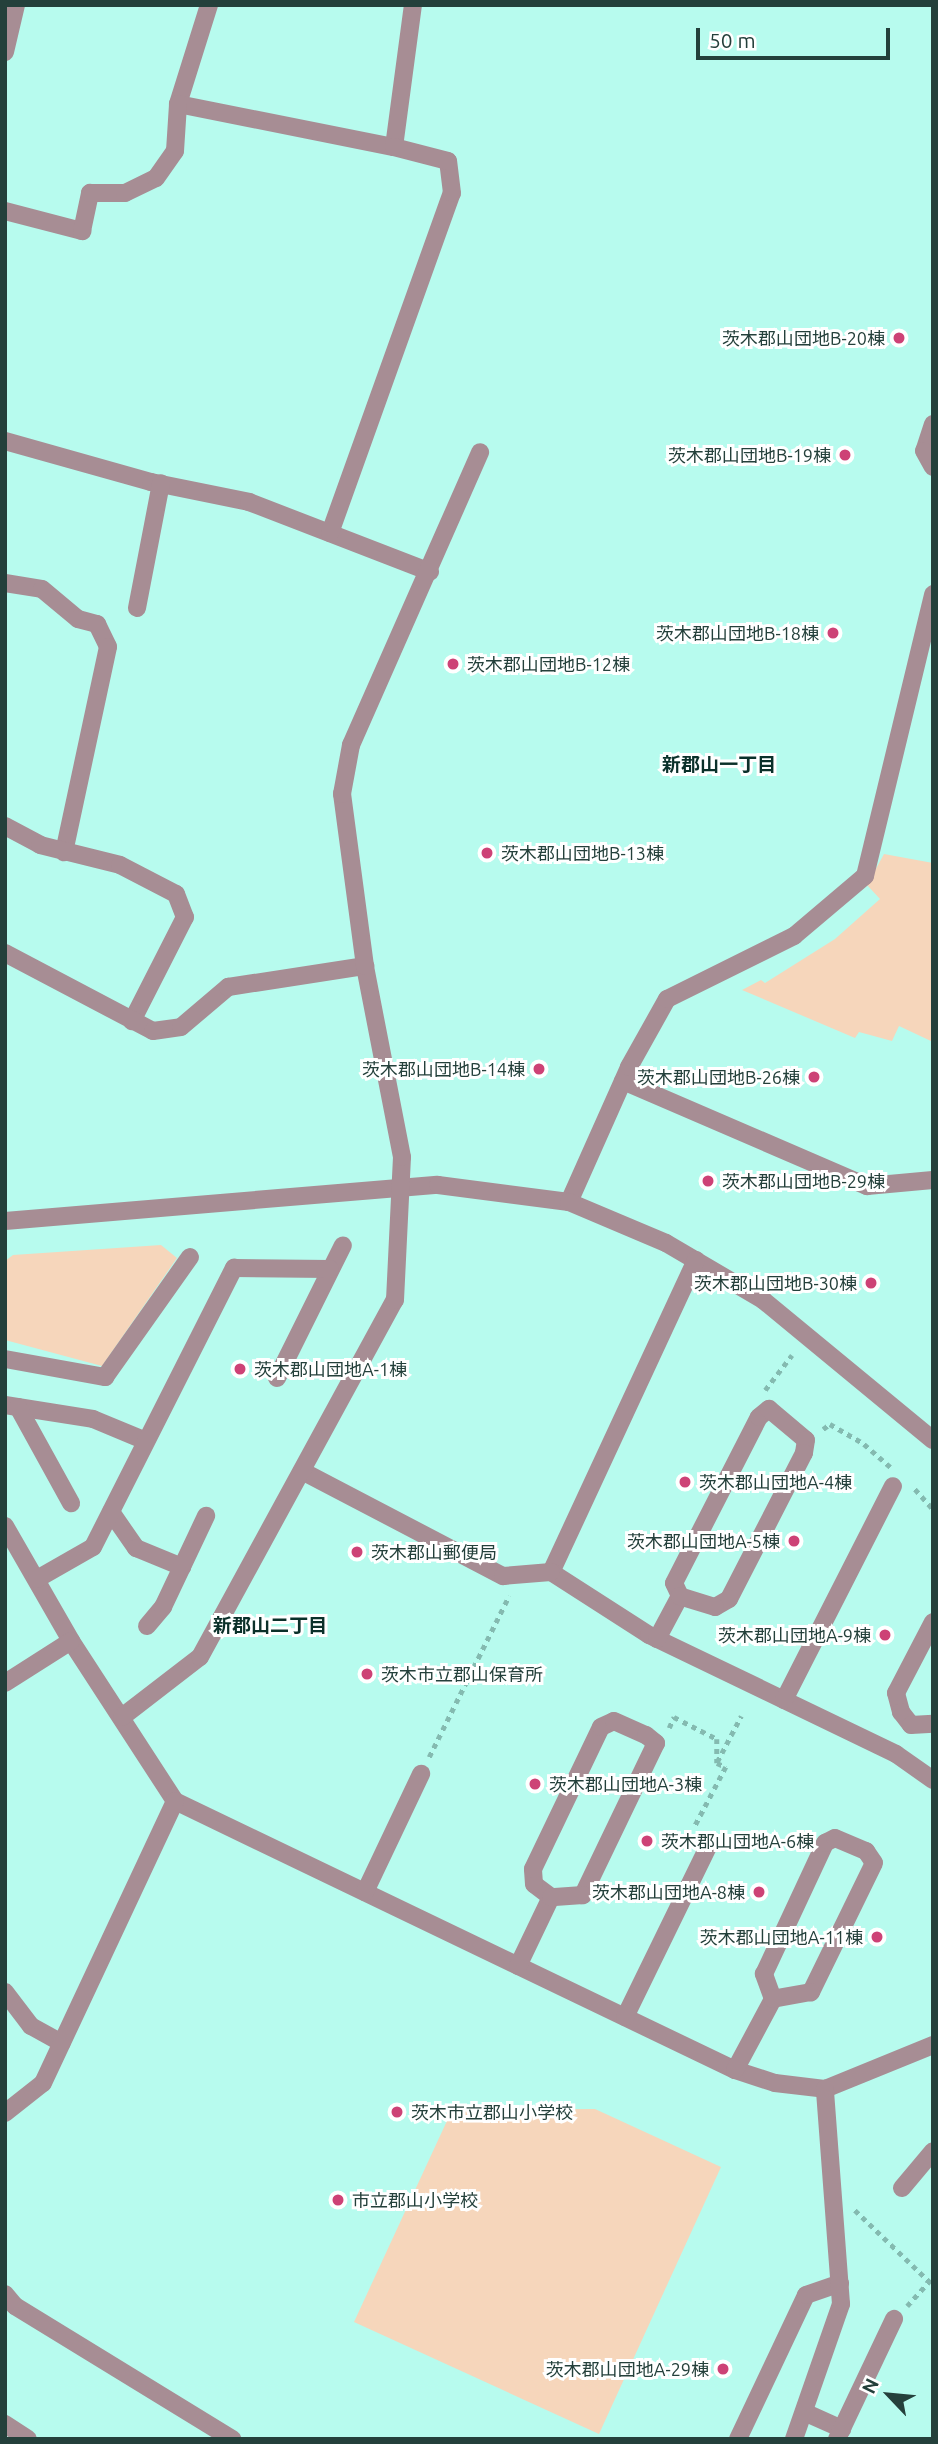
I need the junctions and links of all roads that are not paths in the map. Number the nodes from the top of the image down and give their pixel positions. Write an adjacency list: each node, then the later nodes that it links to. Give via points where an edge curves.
1 (16, 5): 4 (street)
2 (209, 5): 5 (street)
3 (413, 5): 6 (street)
4 (5, 52)
5 (178, 104): 6 (street); 7 (street, via 175,151 156,178 125,193 90,193 82,231)
6 (394, 148): 13 (street, via 448,161 452,193)
7 (5, 211)
8 (933, 424): 11 (street, via 924,451)
9 (5, 441): 12 (street)
10 (480, 453): 14 (street)
11 (933, 467)
12 (161, 483): 13 (street, via 249,502); 17 (street)
13 (330, 533): 14 (street)
14 (430, 572): 21 (street, via 351,745 342,794)
15 (5, 583): 19 (street, via 42,589 78,619 97,624 108,647)
16 (933, 594): 23 (street, via 865,876 794,936 667,999)
17 (137, 608)
18 (5, 826): 19 (street)
19 (64, 852): 22 (street, via 120,865 176,894 185,917)
20 (5, 954): 22 (street)
21 (365, 966): 22 (street, via 228,987 181,1027 153,1031); 25 (street, via 402,1157)
22 (132, 1021)
23 (623, 1081): 24 (street, via 867,1186); 26 (street)
24 (933, 1180)
25 (400, 1189): 26 (street, via 438,1185); 27 (street); 37 (street, via 395,1300)
26 (569, 1202): 30 (street)
27 (5, 1221)
28 (342, 1245): 31 (street)
29 (190, 1257): 32 (street, via 105,1377)
30 (696, 1260): 35 (street, via 763,1300); 44 (street)
31 (330, 1269): 33 (street); 36 (street, via 234,1268)
32 (5, 1359)
33 (277, 1378)
34 (11, 1406): 36 (street, via 93,1419); 39 (street)
35 (933, 1440)
36 (146, 1441): 40 (street)
37 (302, 1471): 44 (street, via 503,1576); 53 (street, via 200,1657)
38 (899, 1481): 52 (street)
39 (71, 1503)
40 (111, 1512): 43 (street, via 136,1548); 45 (street, via 93,1547)
41 (206, 1516): 43 (street)
42 (5, 1526): 45 (street)
43 (182, 1567): 48 (street, via 163,1607)
44 (551, 1572): 49 (street)
45 (37, 1579): 50 (street)
46 (680, 1596): 46 (street, via 674,1583 759,1417 769,1409 806,1440 804,1453 729,1599 715,1606); 49 (street)
47 (933, 1622): 55 (street, via 896,1693 901,1712)
48 (147, 1626)
49 (657, 1639): 52 (street)
50 (71, 1641): 51 (street); 53 (street)
51 (5, 1683)
52 (784, 1700): 56 (street)
53 (122, 1717): 59 (street)
54 (933, 1724): 55 (street)
55 (911, 1725): 56 (street)
56 (896, 1754): 58 (street)
57 (421, 1774): 61 (street)
58 (933, 1780)
59 (175, 1801): 61 (street); 67 (street)
60 (709, 1845): 66 (street)
61 (365, 1892): 63 (street)
62 (551, 1898): 62 (street, via 534,1884 533,1869 601,1727 614,1721 656,1743 583,1895); 63 (street)
63 (518, 1966): 66 (street)
64 (5, 1992): 67 (street, via 31,2026)
65 (773, 1999): 65 (street, via 764,1974 825,1843 835,1839 866,1850 874,1863 811,1992); 69 (street)
66 (625, 2017): 69 (street)
67 (62, 2043): 71 (street, via 43,2083)
68 (933, 2045): 70 (street)
69 (735, 2070): 70 (street, via 775,2083)
70 (825, 2089): 74 (street)
71 (5, 2113)
72 (933, 2151): 73 (street)
73 (902, 2188)
74 (840, 2283): 77 (street, via 841,2304); 82 (street, via 806,2295)
75 (5, 2294): 80 (street, via 15,2306)
76 (894, 2319): 79 (street)
77 (804, 2412): 79 (street); 83 (street)
78 (5, 2424): 81 (street)
79 (839, 2434)
80 (226, 2437)
81 (28, 2439)
82 (738, 2439)
83 (794, 2439)

